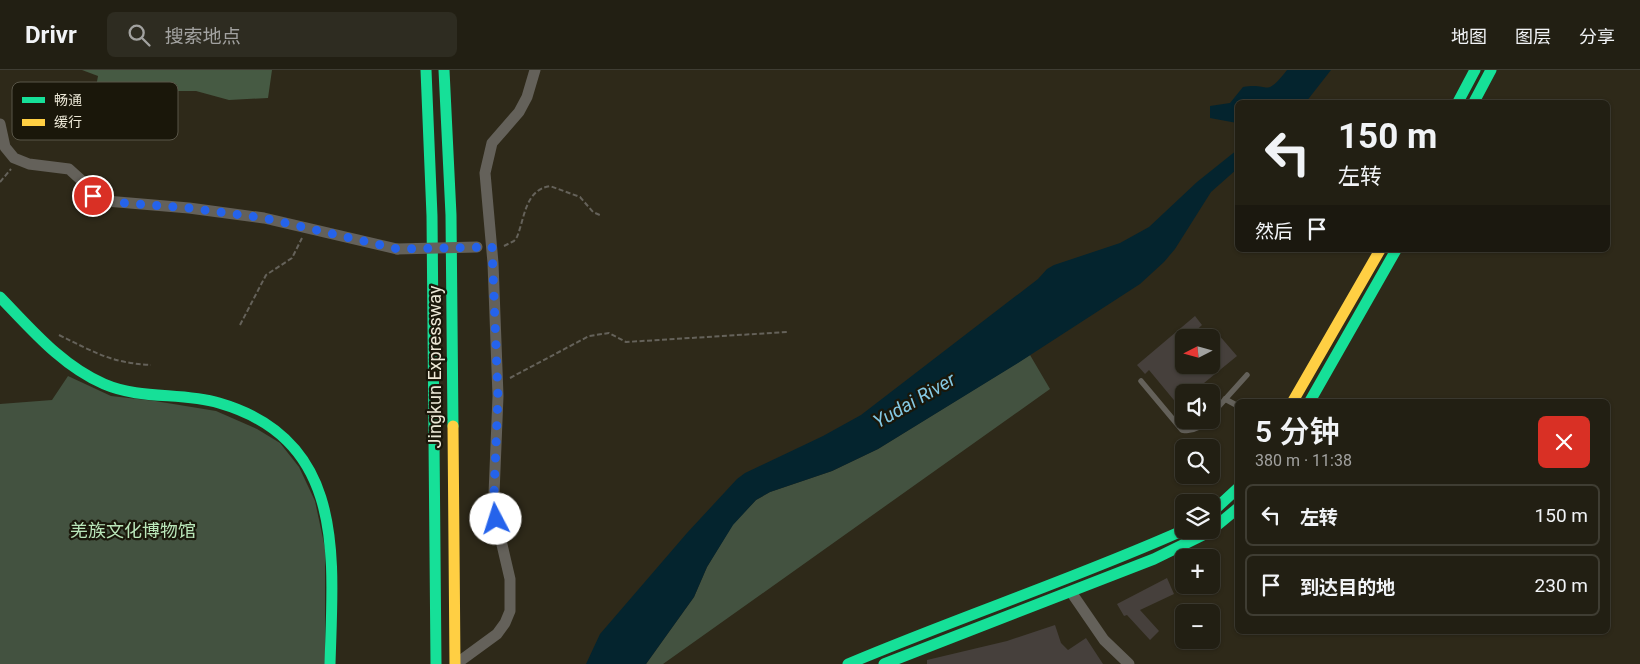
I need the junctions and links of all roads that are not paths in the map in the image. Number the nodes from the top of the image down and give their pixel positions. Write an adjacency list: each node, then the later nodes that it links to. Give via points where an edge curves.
1 (426, 70): 29 (main road, Jingkun Expressway, via 432,225)
2 (444, 70): 30 (main road, Jingkun Expressway, via 451,243)
3 (534, 70): 9 (street, via 523,105 492,143 487,160 485,192)
4 (1475, 70): 6 (main road)
5 (1491, 70): 7 (main road)
6 (1459, 100)
7 (1475, 100)
8 (0, 124): 9 (street, bridge, via 10,155 30,164 69,169 93,196 106,201 264,218 398,249)
9 (492, 247): 30 (street, via 498,396 494,494 496,519 510,579 510,611 497,634)
10 (1379, 252): 16 (main road)
11 (1395, 252): 17 (main road)
12 (0, 297): 28 (main road, via 70,364 103,384 237,409 259,418 295,447 319,488 331,534)
13 (1246, 375): 15 (lane)
14 (1141, 381): 20 (lane)
15 (1225, 399): 18 (lane); 19 (lane)
16 (1294, 399)
17 (1311, 399)
18 (1235, 404)
19 (1220, 405)
20 (1175, 422)
21 (1181, 429): 22 (lane)
22 (1195, 429)
23 (1235, 491): 24 (main road)
24 (1220, 505)
25 (1235, 511): 27 (main road, via 1198,539)
26 (1175, 534): 31 (main road)
27 (1071, 592): 32 (main road); 33 (street, via 1104,640)
28 (330, 664)
29 (436, 664)
30 (456, 664)
31 (848, 664)
32 (884, 664)
33 (1129, 664)

